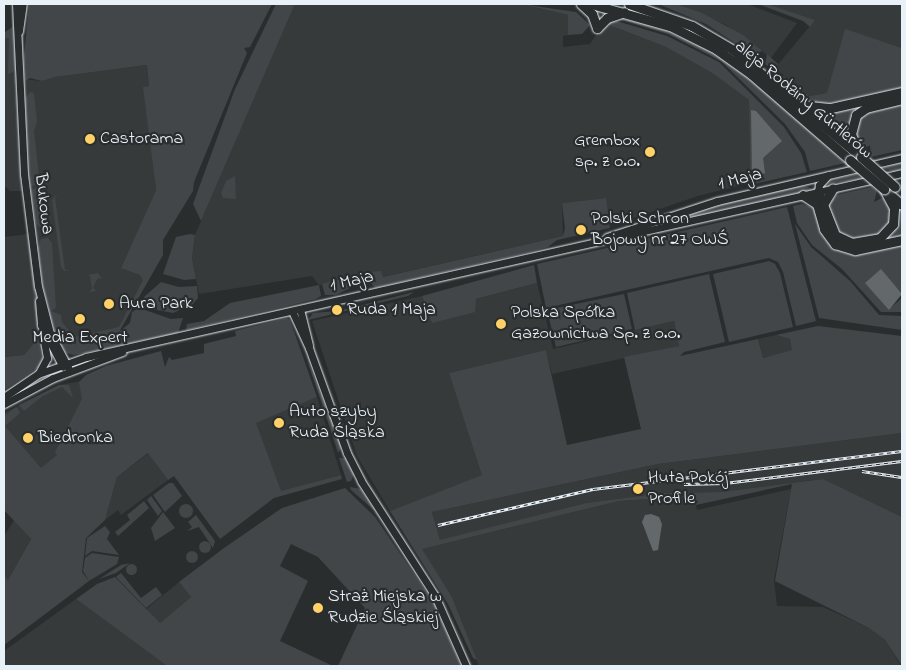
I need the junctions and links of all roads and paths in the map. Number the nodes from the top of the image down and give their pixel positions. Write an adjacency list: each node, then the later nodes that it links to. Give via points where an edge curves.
1 (16, 4): 7 (street, Bukowa)
2 (23, 4): 7 (street, Bukowa)
3 (581, 4): 6 (main road, via 592,14 597,28 607,18)
4 (591, 4): 6 (main road, aleja Rodziny Gürtlerów)
5 (649, 7): 6 (main road, aleja Rodziny Gürtlerów); 10 (main road, aleja Rodziny Gürtlerów, via 721,42)
6 (628, 8): 17 (main road, aleja Rodziny Gürtlerów, bridge, via 716,49 756,78)
7 (18, 36): 25 (street, Bukowa, via 24,174)
8 (902, 92): 10 (main road, via 831,108)
9 (902, 99): 11 (main road, via 866,108 856,115 851,134)
10 (800, 105): 11 (main road, aleja Rodziny Gürtlerów)
11 (862, 157): 18 (main road, aleja Rodziny Gürtlerów, bridge)
12 (902, 158): 14 (street, 1 Maja)
13 (902, 172): 16 (street, 1 Maja)
14 (829, 175): 15 (street, 1 Maja); 19 (street, via 819,185)
15 (802, 181): 19 (street, via 813,185); 24 (street, 1 Maja, via 717,201)
16 (833, 188): 19 (street, 1 Maja); 21 (main road)
17 (884, 189): 21 (main road, via 894,208 894,219 886,234 873,240 852,243 840,239 831,229); 22 (main road, aleja Rodziny Gürtlerów)
18 (899, 189)
19 (818, 192): 20 (street, 1 Maja); 21 (main road)
20 (802, 196): 21 (main road); 24 (street, 1 Maja)
21 (820, 204): 23 (main road, via 829,239 842,248 863,250)
22 (902, 205)
23 (902, 240)
24 (588, 243): 26 (street, 1 Maja)
25 (38, 286): 28 (street, Bukowa); 31 (street, Bukowa, via 50,333)
26 (300, 309): 27 (street, 1 Maja); 29 (street)
27 (292, 311): 29 (street); 30 (street, 1 Maja)
28 (41, 325): 33 (street, Bukowa); 35 (street, via 47,358)
29 (309, 348): 38 (street, via 347,453 361,481 435,596)
30 (124, 350): 32 (street, 1 Maja); 34 (street, 1 Maja)
31 (61, 353): 32 (street); 33 (street, Bukowa)
32 (82, 358): 33 (street, 1 Maja)
33 (64, 364): 34 (street); 35 (street, 1 Maja)
34 (68, 372): 37 (street, 1 Maja)
35 (38, 374): 36 (street, 1 Maja)
36 (4, 397)
37 (4, 404)
38 (466, 666)

